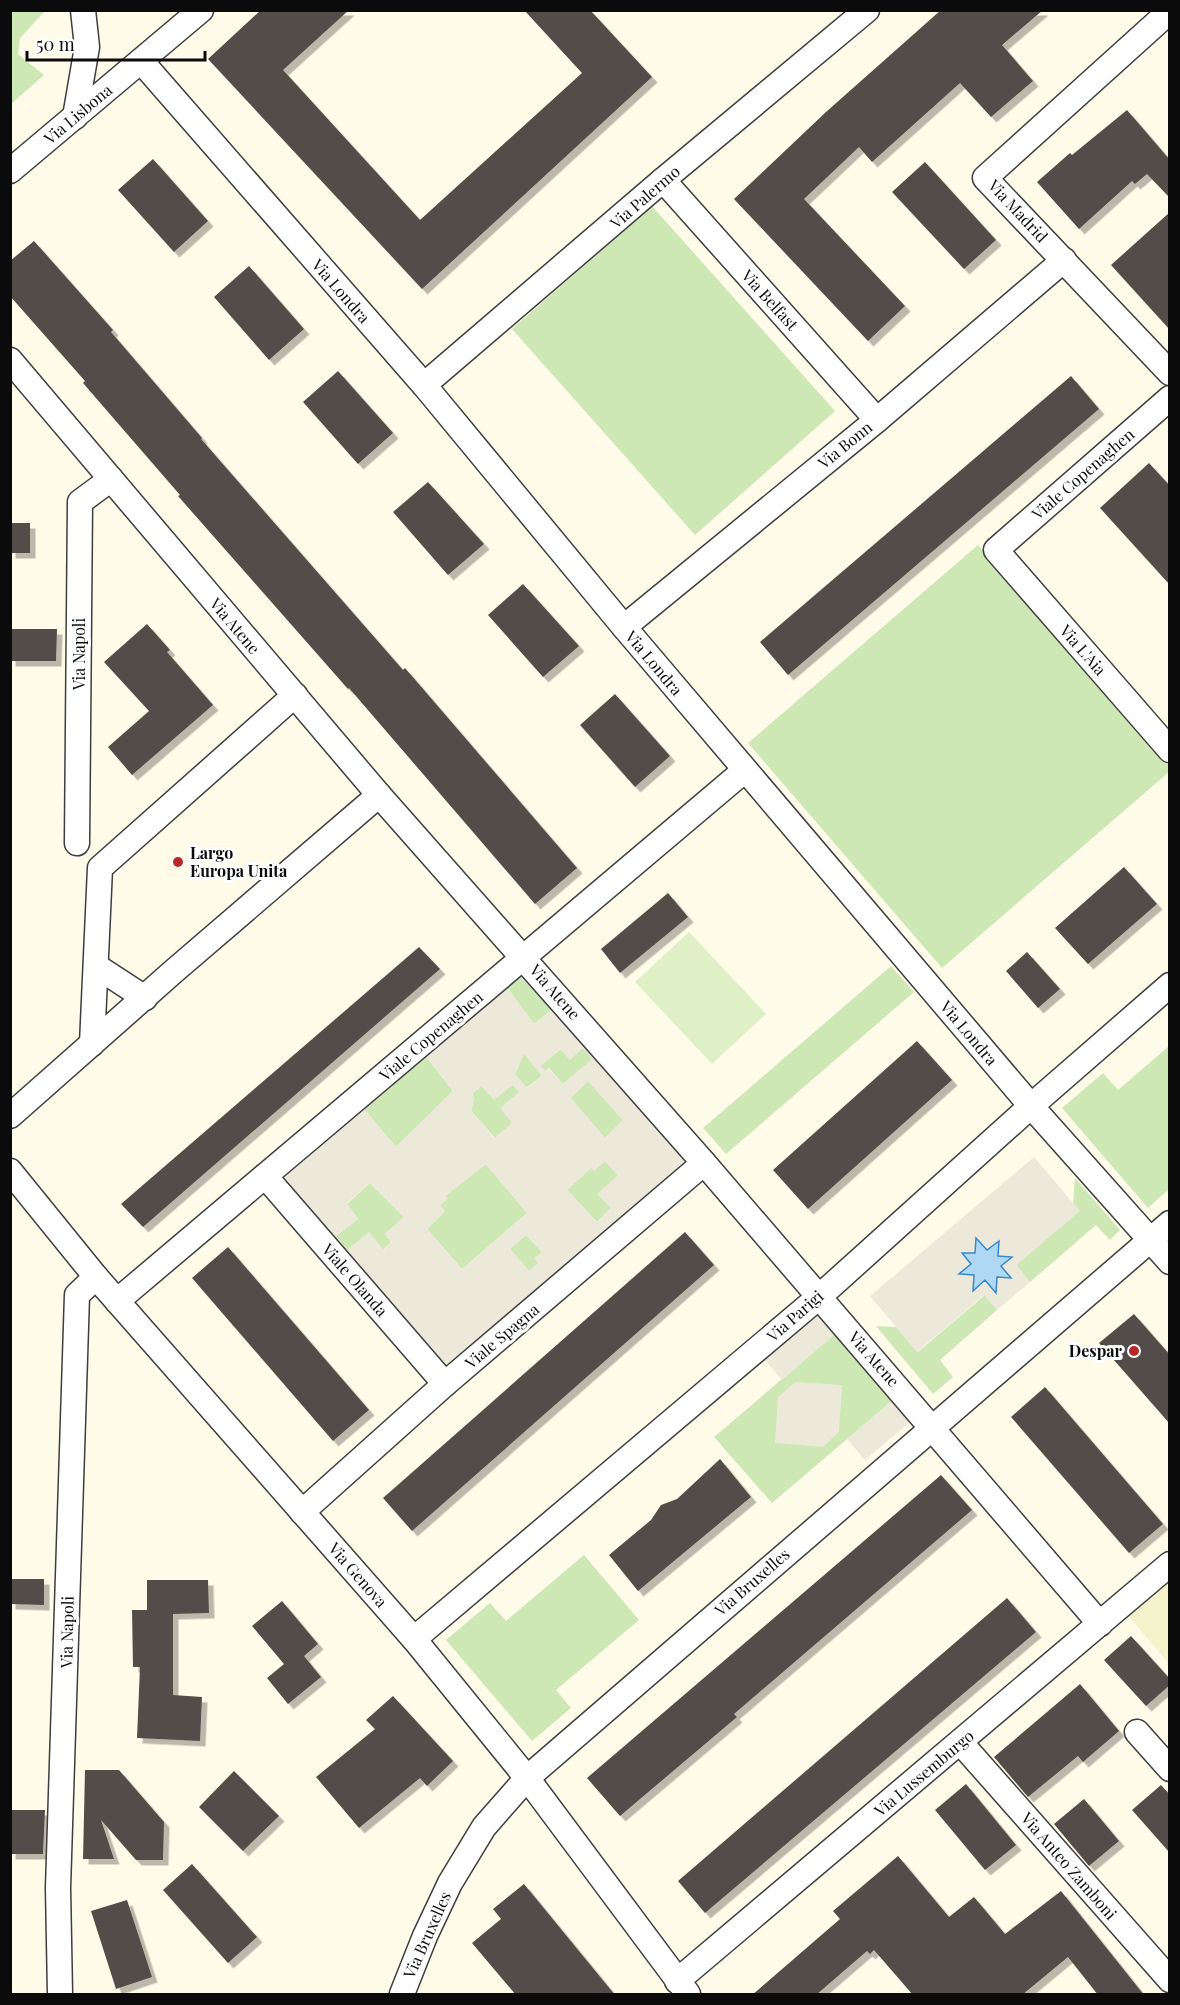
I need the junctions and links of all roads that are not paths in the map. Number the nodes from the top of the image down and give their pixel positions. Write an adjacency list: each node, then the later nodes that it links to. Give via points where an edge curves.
1 (83, 10): 6 (street, via 87,47)
2 (201, 10): 5 (street, Via Lisbona)
3 (867, 10): 8 (street, Via Palermo)
4 (1170, 11): 9 (street, Via Madrid, via 985,178)
5 (141, 61): 6 (street, Via Lisbona); 12 (street, Via Londra)
6 (75, 117): 7 (street, Via Lisbona)
7 (10, 171)
8 (663, 180): 12 (street, Via Palermo); 14 (street, Via Belfast)
9 (1064, 260): 11 (street, Via Madrid); 14 (street, Via Bonn)
10 (10, 360): 15 (street, Via Atene)
11 (1170, 373)
12 (424, 386): 17 (street, Via Londra)
13 (1170, 398): 16 (street, Viale Copenaghen)
14 (877, 420): 17 (street, Via Bonn)
15 (111, 479): 18 (street, Via Atene); 22 (street, Via Napoli, via 80,502)
16 (996, 550): 19 (street, Via L'Aia)
17 (624, 627): 20 (street, Via Londra)
18 (295, 696): 21 (street, Via Atene); 24 (street, via 100,868)
19 (1170, 750)
20 (745, 770): 23 (street, Viale Copenaghen); 28 (street, Via Londra)
21 (380, 795): 23 (street, Via Atene); 26 (street)
22 (77, 843)
23 (524, 957): 30 (street, Via Atene); 32 (street, Viale Copenaghen)
24 (96, 966): 26 (street); 27 (street)
25 (1170, 985): 28 (street, Via Parigi)
26 (145, 998): 27 (street)
27 (92, 1044): 29 (street)
28 (1030, 1106): 34 (street, Via Londra); 37 (street, Via Parigi)
29 (10, 1116)
30 (704, 1163): 37 (street, Via Atene); 39 (street, Viale Spagna)
31 (10, 1171): 36 (street, Via Genova)
32 (265, 1176): 38 (street, Viale Copenaghen); 39 (street, Viale Olanda)
33 (1170, 1223): 34 (street, Via Bruxelles)
34 (1151, 1239): 35 (street, Via Londra); 40 (street, Via Bruxelles)
35 (1170, 1262)
36 (96, 1277): 38 (street, Via Genova); 51 (street, Via Napoli, via 77,1294 58,1888)
37 (819, 1296): 40 (street, Via Atene); 44 (street, Via Parigi)
38 (117, 1301): 41 (street, Via Genova)
39 (445, 1384): 41 (street, Viale Spagna)
40 (932, 1427): 43 (street, Via Atene); 48 (street, Via Bruxelles)
41 (302, 1512): 44 (street, Via Genova)
42 (1170, 1564): 43 (street, Via Lussemburgo)
43 (1100, 1624): 50 (street, Via Lussemburgo)
44 (414, 1639): 48 (street, Via Genova)
45 (1137, 1732): 47 (street)
46 (968, 1751): 49 (street, Via Anteo Zamboni)
47 (1170, 1769)
48 (527, 1778): 50 (street, Via Genova); 52 (street, Via Bruxelles, via 484,1827 450,1883)
49 (1170, 1980)
50 (683, 1988)
51 (60, 1995)
52 (402, 1995)

